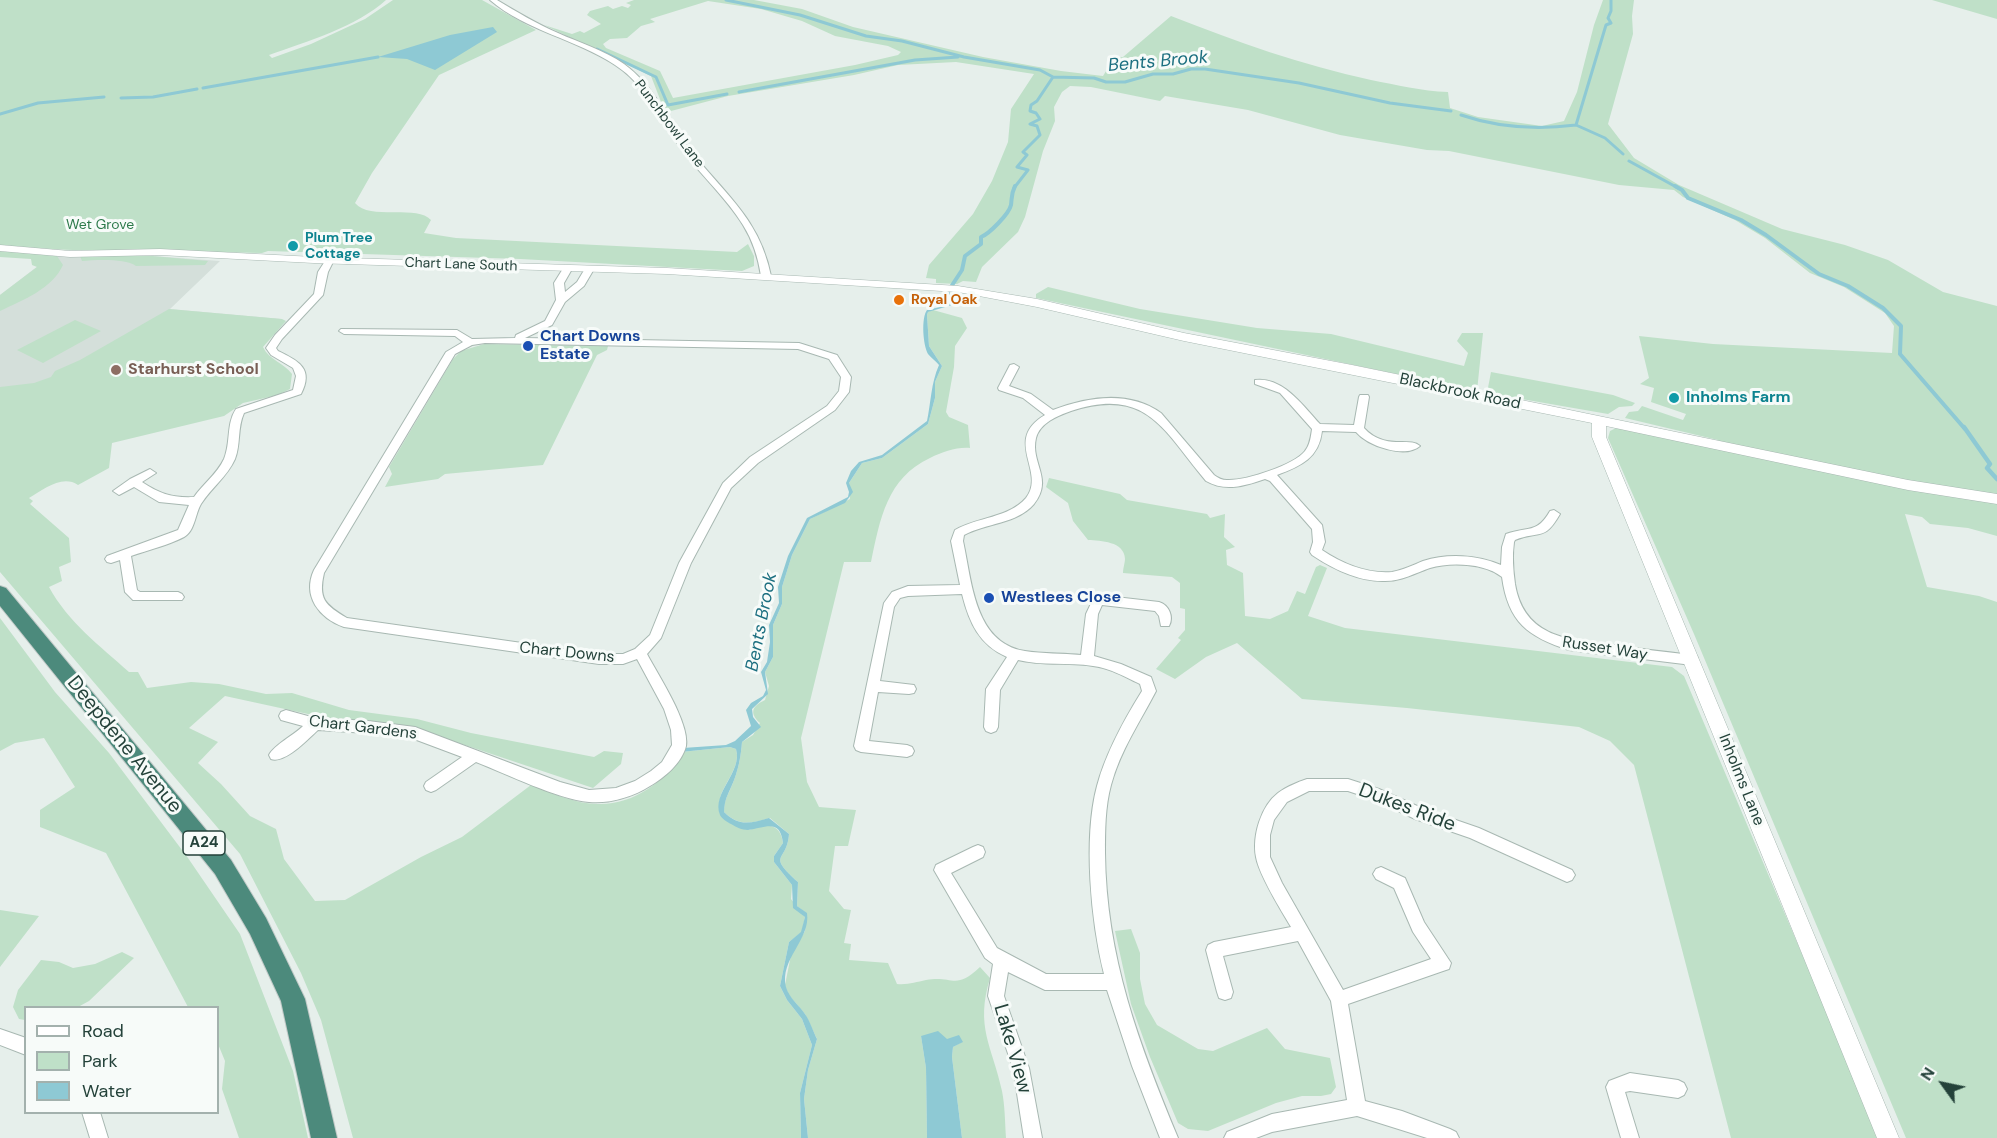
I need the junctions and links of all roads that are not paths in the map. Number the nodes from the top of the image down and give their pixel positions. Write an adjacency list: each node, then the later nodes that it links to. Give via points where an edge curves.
1 (493, 0): 6 (street, Punchbowl Lane, via 549,32 615,62 634,77 689,154 736,206 748,225)
2 (0, 248): 3 (street, Chart Lane South, via 49,253 160,252)
3 (330, 261): 4 (street, Chart Lane South); 27 (street, via 318,295 272,348 300,369 297,393 240,411 235,418 233,449 227,464)
4 (567, 269): 5 (street, Chart Lane South); 8 (street, via 559,283)
5 (589, 269): 6 (street, Chart Lane South); 8 (street, via 581,284)
6 (766, 276): 7 (street, Chart Lane South)
7 (923, 286): 18 (street, Blackbrook Road, via 1037,303 1184,337)
8 (561, 300): 9 (street)
9 (549, 323): 11 (street); 12 (street)
10 (344, 331): 13 (street, via 457,333)
11 (515, 339): 12 (street); 13 (street)
12 (567, 340): 36 (street, via 799,346 833,357 846,377 844,392 831,408 754,460 727,486 685,563 655,638)
13 (470, 342): 36 (street, Chart Downs, via 451,352 444,362 329,552 314,588 317,602 328,614 344,622 599,659 623,659)
14 (1014, 367): 17 (street, via 1003,388 1027,396)
15 (1258, 382): 19 (street, via 1284,391)
16 (1364, 397): 20 (street)
17 (1051, 414): 23 (street, via 1106,401 1131,402 1158,415 1218,483 1231,484); 32 (street, via 1031,434 1038,487 1031,500 1019,511 959,533 957,541)
18 (1599, 420): 26 (street, Blackbrook Road, via 1908,485); 39 (street, Inholms Lane, via 1599,437)
19 (1317, 428): 20 (street); 23 (street, via 1314,447 1307,457)
20 (1359, 429): 21 (street, via 1377,443 1395,448)
21 (1415, 446)
22 (150, 473): 24 (street)
23 (1264, 475): 31 (street, via 1274,478 1318,528 1316,552 1328,561 1375,576 1394,576 1436,562 1456,561 1494,565)
24 (134, 482): 25 (street); 27 (street, via 157,499)
25 (119, 491)
26 (1997, 499)
27 (196, 501): 29 (street, via 182,533)
28 (1554, 514): 31 (street, Russet Way, via 1547,527 1538,532 1520,532 1510,537 1505,552)
29 (125, 554): 30 (street); 34 (street, via 131,592 137,597)
30 (111, 559)
31 (1508, 574): 39 (street, Russet Way, via 1510,596 1518,615 1550,639 1569,645)
32 (968, 589): 37 (street, via 977,622 985,634); 40 (street, via 896,595 888,606)
33 (0, 593): 63 (highway, Deepdene Avenue / A24, via 223,867 258,926 293,999)
34 (178, 597)
35 (1165, 623): 38 (street, via 1159,607 1098,600 1092,614)
36 (640, 653): 47 (street, Chart Gardens, via 670,708 679,738 674,757 648,780 616,794 589,796)
37 (1014, 656): 38 (street); 44 (street, via 993,689)
38 (1087, 660): 54 (street, via 1115,666 1146,681 1149,691 1114,759 1104,786 1099,822 1099,913)
39 (1692, 660): 69 (street, Inholms Lane)
40 (874, 686): 41 (street); 45 (street, via 861,746)
41 (909, 689)
42 (286, 716): 43 (street, Chart Gardens)
43 (315, 723): 46 (street); 47 (street, Chart Gardens, via 415,733)
44 (991, 727)
45 (907, 751)
46 (276, 755)
47 (473, 757): 48 (street)
48 (431, 786)
49 (978, 852): 53 (street, via 941,870 991,953)
50 (1381, 874): 56 (street, via 1400,883 1418,927 1443,963)
51 (1567, 875): 52 (street, Dukes Ride, via 1379,795 1348,785 1307,785 1282,798 1268,817 1263,835 1263,857)
52 (1301, 933): 55 (street, via 1214,950); 56 (street, Dukes Ride)
53 (1002, 960): 54 (street, via 1045,982); 64 (street, Lake View, via 996,996 1021,1068)
54 (1112, 982): 65 (street, via 1133,1052)
55 (1225, 992)
56 (1339, 999): 60 (street, Dukes Ride)
57 (0, 1037): 58 (street)
58 (24, 1046)
59 (1678, 1089): 68 (street, via 1630,1082 1615,1087)
60 (1357, 1107): 66 (street, via 1272,1123); 67 (street)
61 (91, 1114): 62 (street)
62 (99, 1138)
63 (324, 1138)
64 (1033, 1138)
65 (1169, 1138)
66 (1233, 1138)
67 (1450, 1138)
68 (1630, 1138)
69 (1888, 1138)

